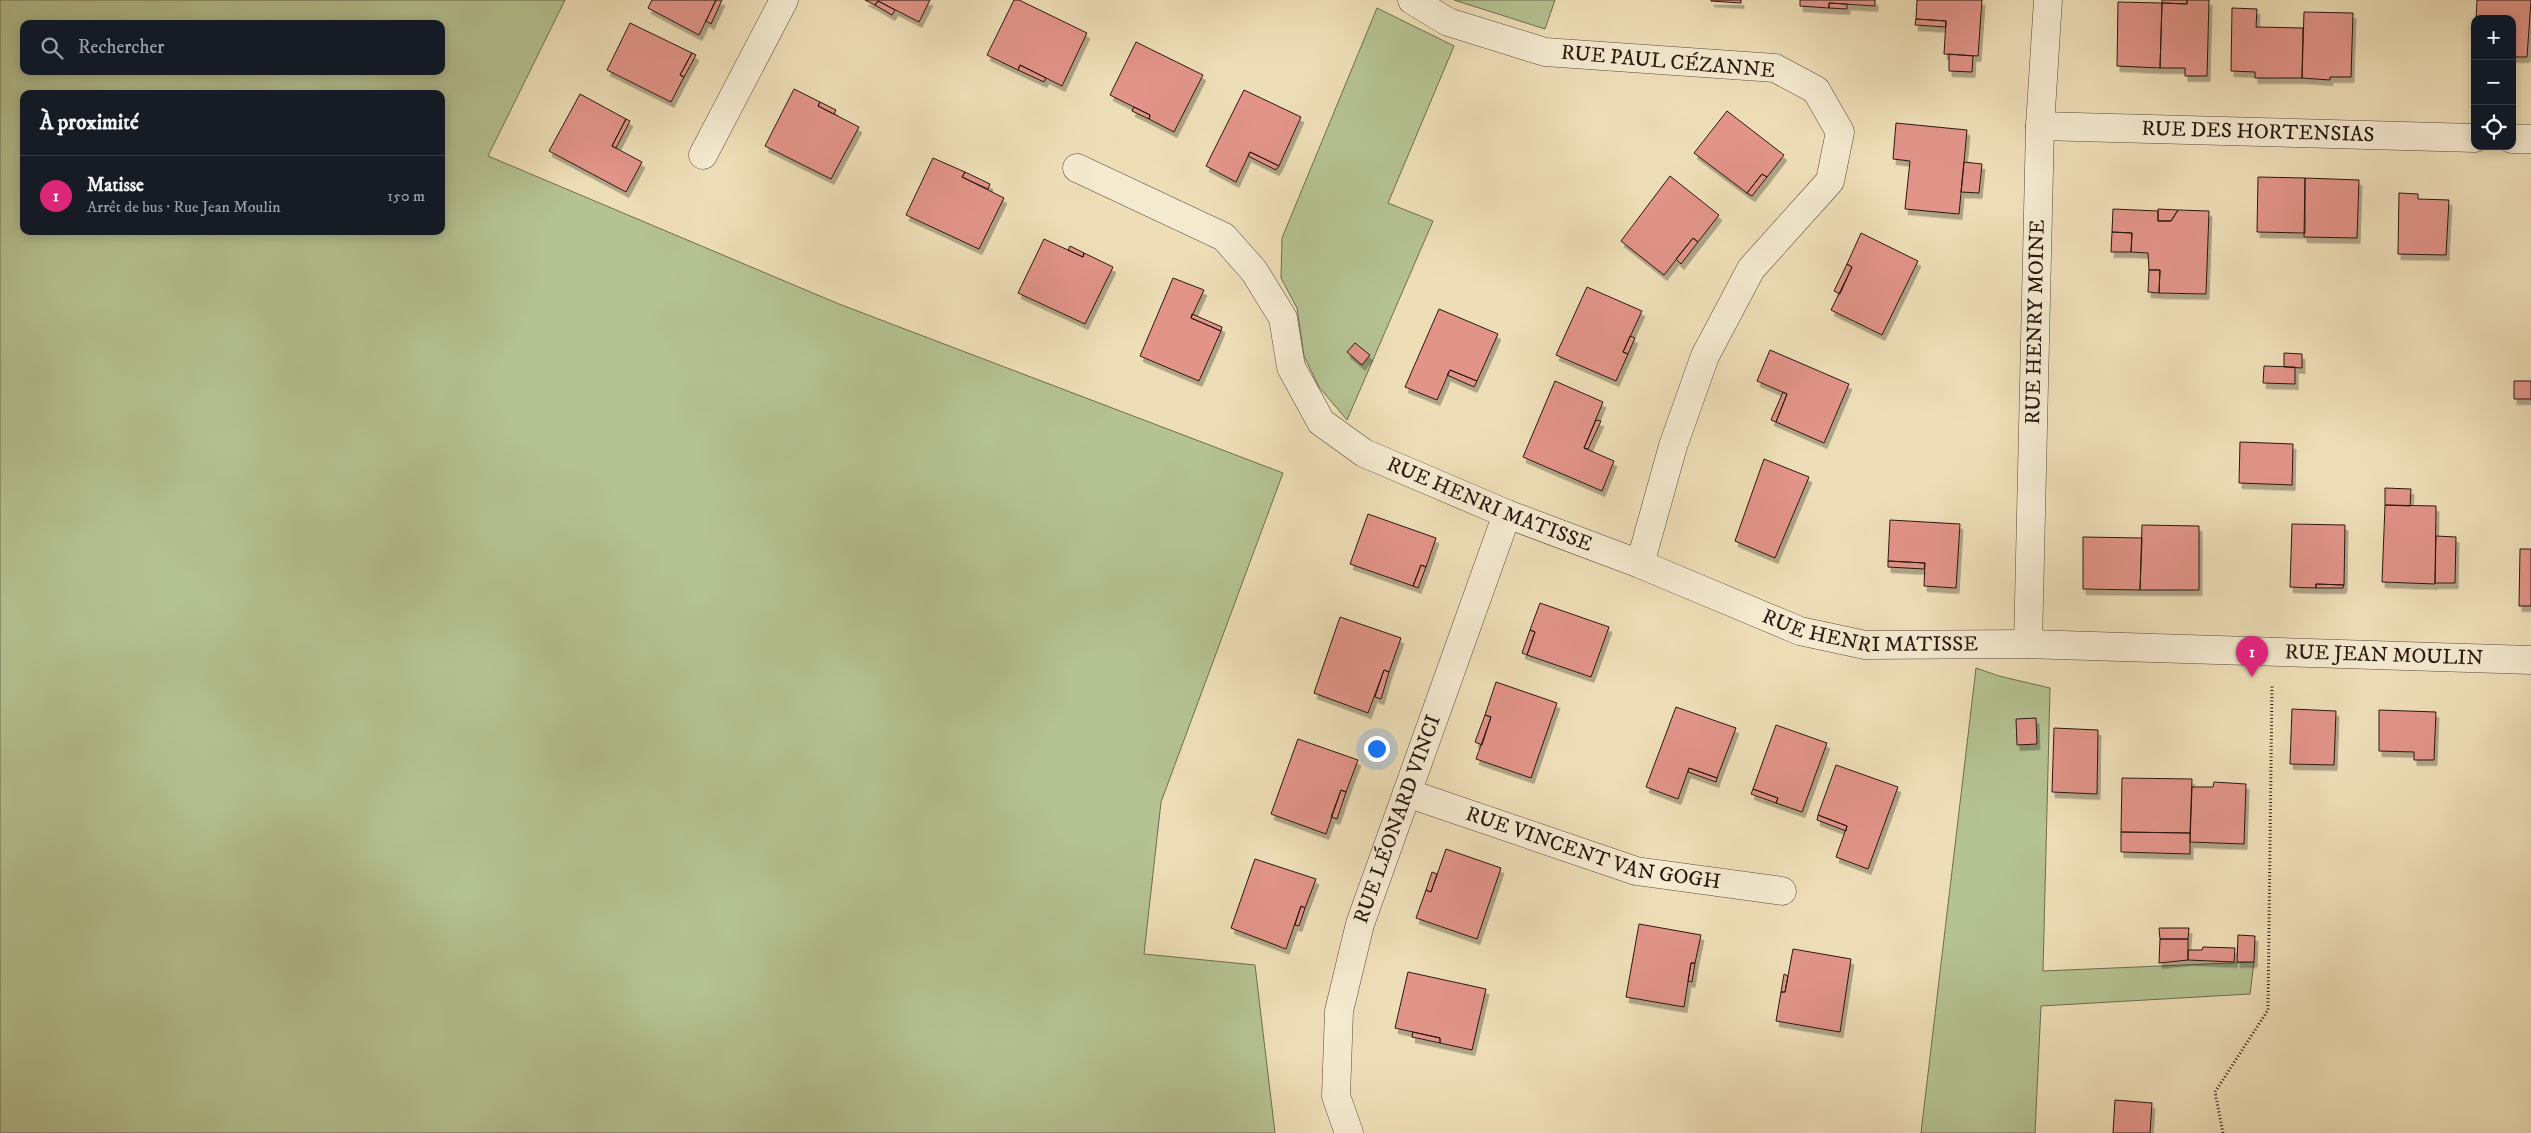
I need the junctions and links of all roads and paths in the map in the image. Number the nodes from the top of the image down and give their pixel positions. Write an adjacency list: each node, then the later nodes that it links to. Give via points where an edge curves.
1 (784, 0): 8 (street)
2 (1412, 0): 11 (street, RUE PAUL CÉZANNE, via 1448,22 1545,52 1774,68 1816,90 1840,132 1830,181 1751,269 1705,356 1673,446)
3 (2048, 0): 4 (street, RUE HENRY MOINE)
4 (2040, 126): 5 (street, RUE DES HORTENSIAS); 12 (street, RUE HENRY MOINE)
5 (2471, 138)
6 (2516, 139): 7 (street)
7 (2531, 139)
8 (703, 155)
9 (1078, 168): 10 (street, RUE HENRI MATISSE, via 1224,237 1254,271 1283,318 1291,367 1321,422 1364,453)
10 (1507, 514): 11 (street, RUE HENRI MATISSE); 15 (street, RUE LÉONARD VINCI)
11 (1640, 564): 12 (street, RUE HENRI MATISSE, via 1800,631 1865,645)
12 (2028, 644): 13 (street, RUE JEAN MOULIN)
13 (2272, 652): 14 (street, RUE JEAN MOULIN); 18 (path, via 2268,1010 2214,1092)
14 (2531, 660)
15 (1407, 793): 16 (street, RUE VINCENT VAN GOGH, via 1636,871); 17 (street, RUE LÉONARD VINCI, via 1360,924 1342,1002 1336,1096)
16 (1782, 890)
17 (1348, 1133)
18 (2223, 1133)

